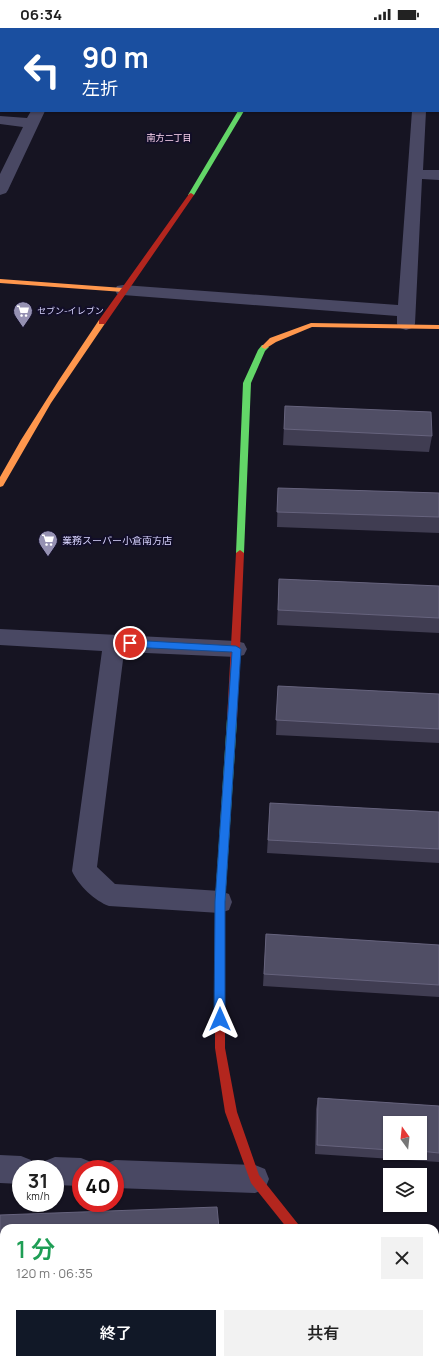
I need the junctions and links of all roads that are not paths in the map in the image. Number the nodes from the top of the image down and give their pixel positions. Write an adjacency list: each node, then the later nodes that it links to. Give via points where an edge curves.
1 (240, 112): 9 (street, via 193,192)
2 (419, 112): 5 (street)
3 (35, 117): 4 (street); 7 (street)
4 (0, 120)
5 (415, 174): 6 (street); 10 (street)
6 (439, 175)
7 (0, 190)
8 (0, 281): 9 (street)
9 (123, 290): 10 (street); 12 (street, via 27,435)
10 (406, 318): 11 (street); 15 (street, via 311,325 273,340 262,350 247,383)
11 (439, 327)
12 (0, 484)
13 (0, 637): 14 (street)
14 (114, 643): 15 (street); 16 (street, via 84,871 109,895)
15 (236, 649): 16 (street)
16 (220, 902): 20 (street, via 220,1048 231,1112)
17 (0, 1169): 18 (street)
18 (12, 1170)
19 (124, 1174): 20 (street)
20 (255, 1179): 21 (street)
21 (291, 1224)

